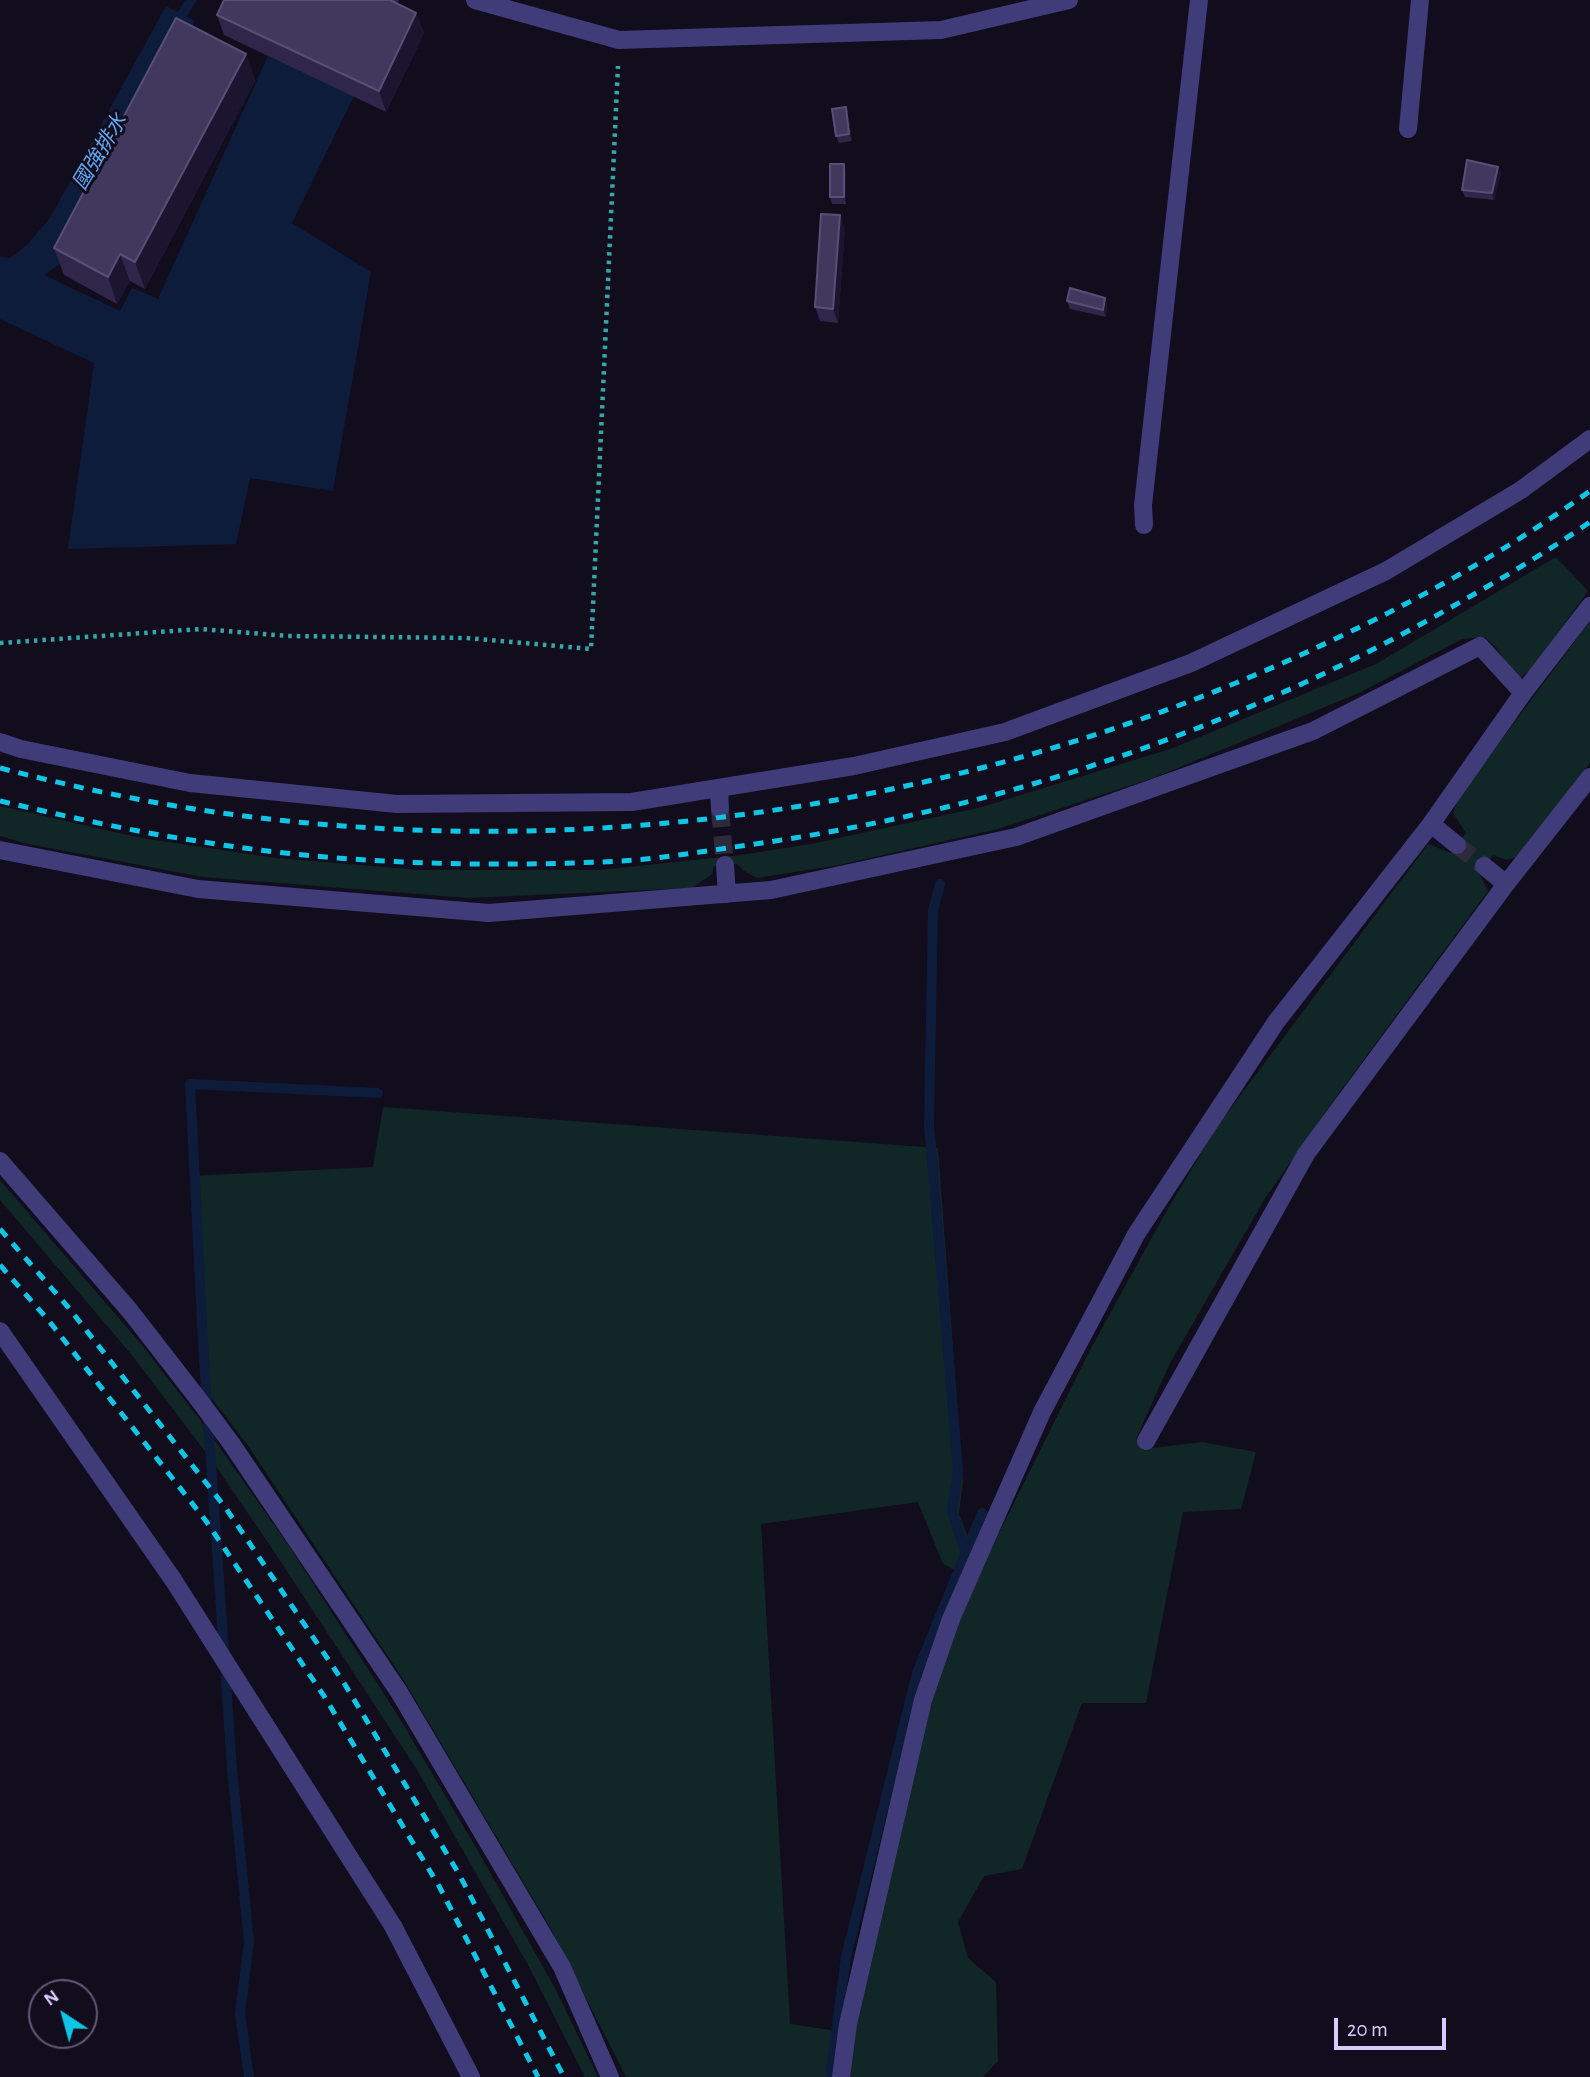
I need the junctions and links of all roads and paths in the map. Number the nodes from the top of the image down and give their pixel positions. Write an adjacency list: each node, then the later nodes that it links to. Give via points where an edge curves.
1 (475, 0): 5 (street)
2 (1069, 0): 5 (street, via 941,30)
3 (1199, 0): 8 (street)
4 (1420, 0): 6 (street)
5 (619, 40): 10 (path, via 591,649 467,638 288,636 201,629)
6 (1408, 129)
7 (1590, 439): 14 (street, via 1521,490 1386,571 1191,663 1005,732 854,766)
8 (1144, 525)
9 (1590, 606): 11 (street)
10 (0, 643)
11 (1523, 693): 16 (street); 22 (street, via 1480,646 1313,731 1016,837 771,890)
12 (0, 742): 14 (street, via 190,783 397,804 632,802)
13 (1590, 777): 21 (street)
14 (719, 788): 15 (street)
15 (720, 809)
16 (1431, 824): 17 (street); 28 (street, via 1276,1022 1138,1233 1042,1412 951,1619 923,1700 848,2024)
17 (1457, 845)
18 (0, 850): 22 (street, via 198,890 489,913)
19 (725, 865): 22 (street)
20 (1484, 866): 21 (street)
21 (1506, 884): 25 (street, via 1306,1154)
22 (727, 894)
23 (0, 1161): 27 (street, via 130,1311 199,1400 399,1692 562,1967)
24 (0, 1331): 26 (street, via 174,1581 393,1926)
25 (1146, 1441)
26 (471, 2077)
27 (610, 2077)
28 (841, 2077)

